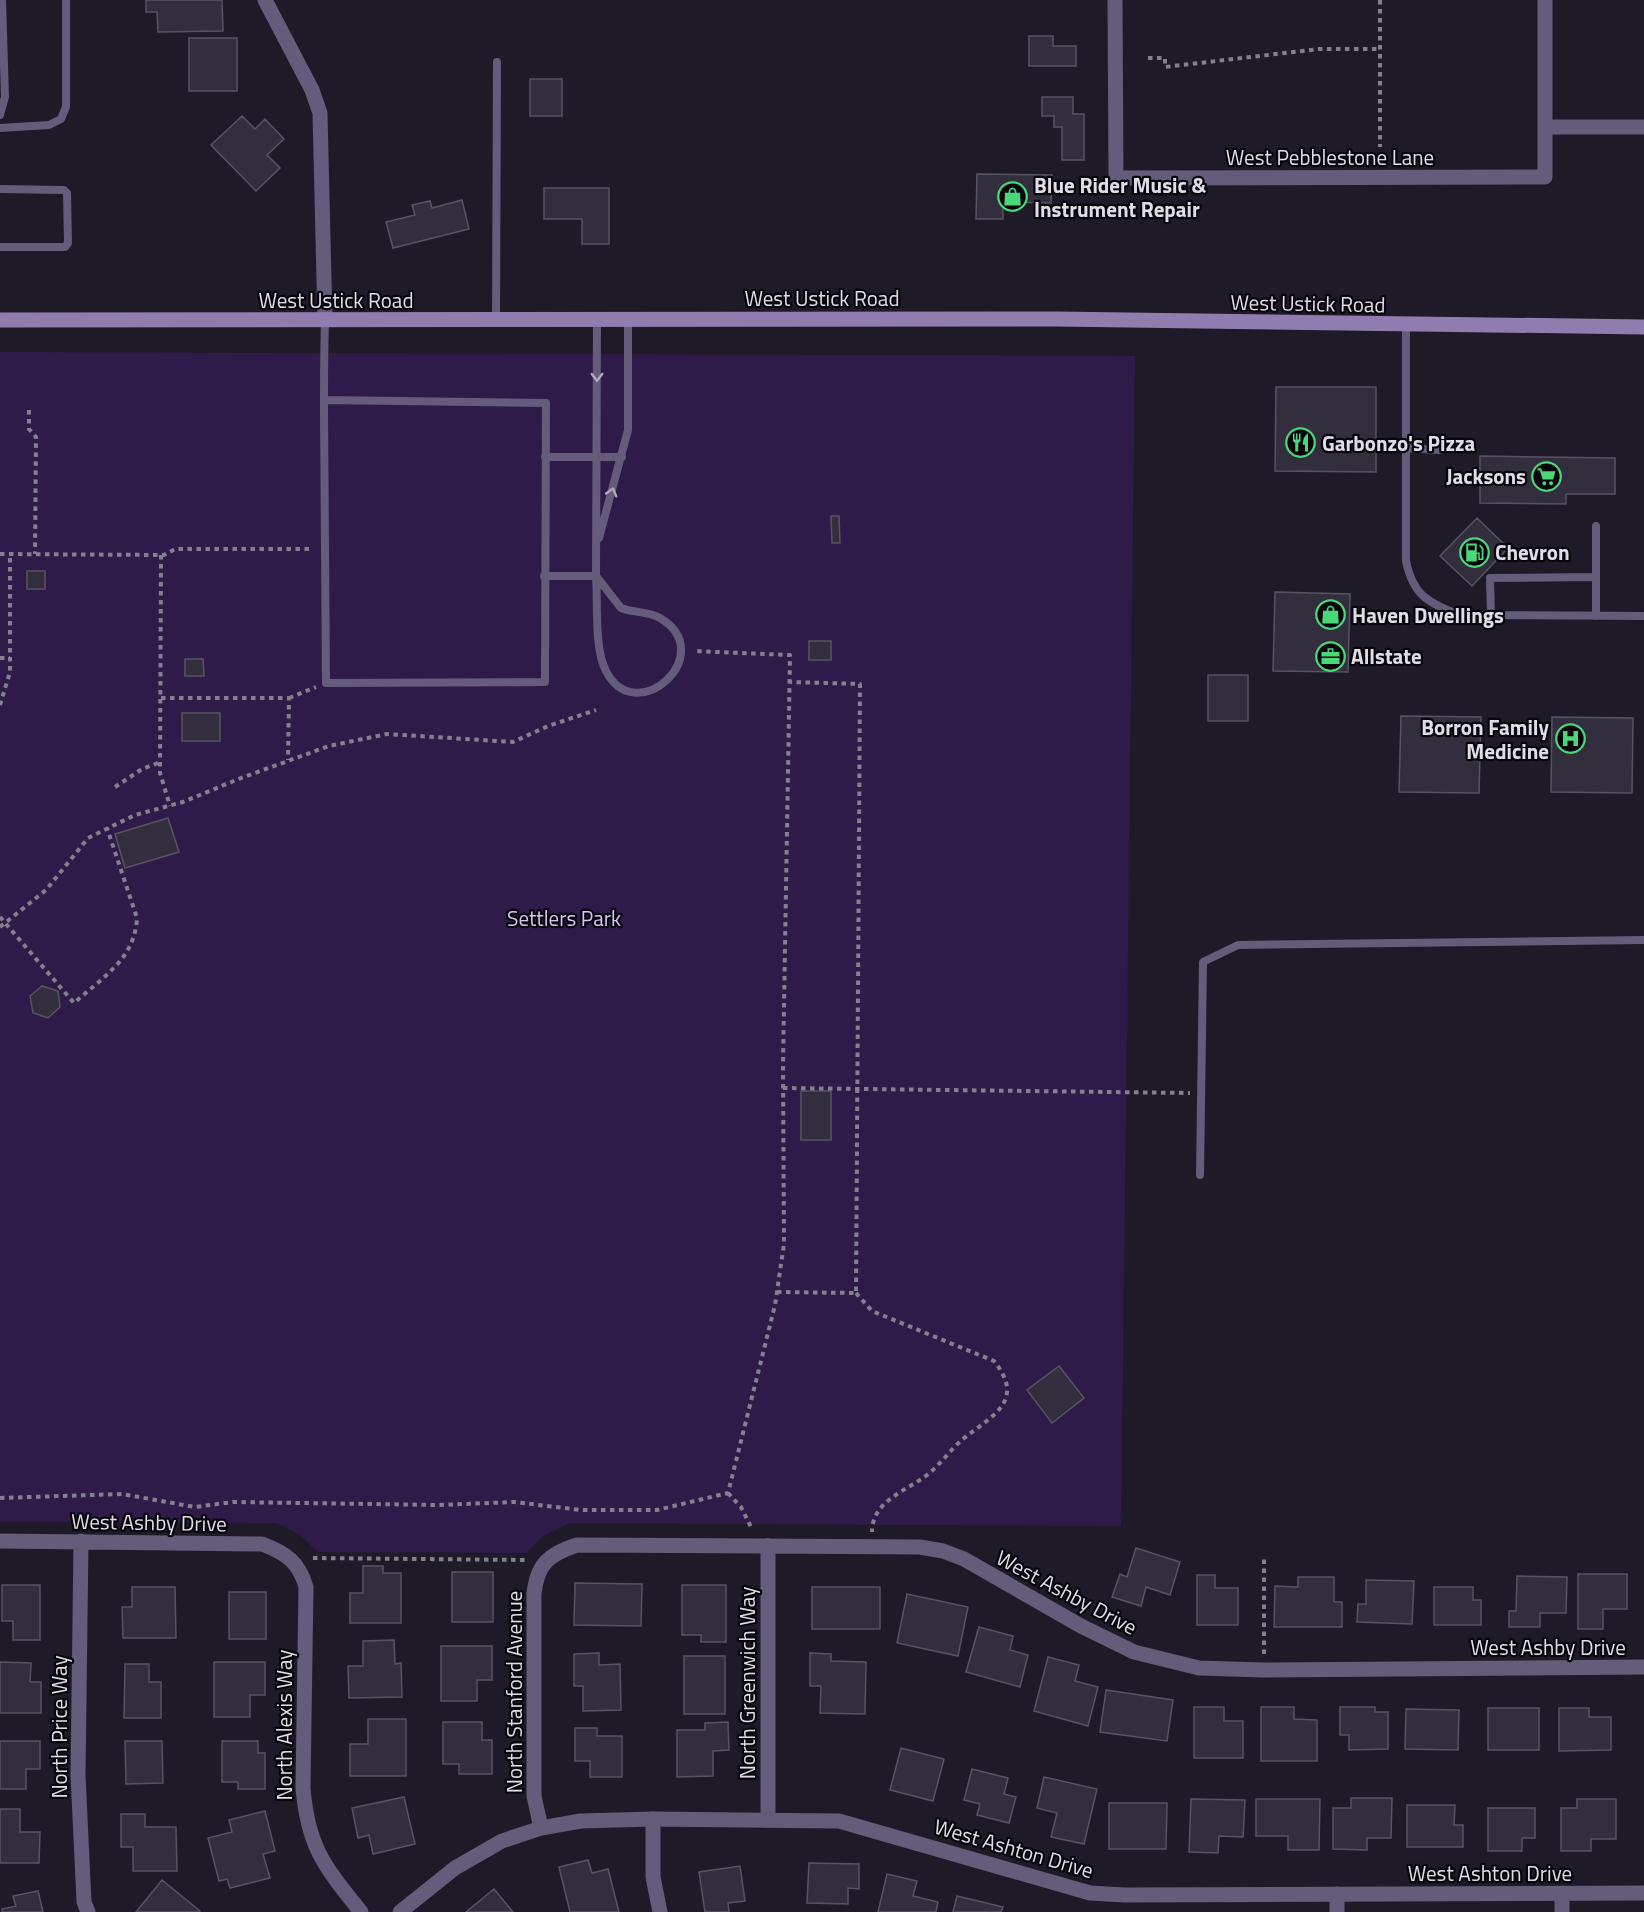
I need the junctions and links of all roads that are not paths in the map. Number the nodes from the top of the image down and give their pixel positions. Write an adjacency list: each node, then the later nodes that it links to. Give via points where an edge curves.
1 (2, 0): 7 (lane, via 4,97)
2 (66, 0): 10 (lane, via 66,107 61,119 49,125)
3 (265, 0): 17 (street, via 320,113)
4 (1115, 0): 8 (street, West Pebblestone Lane, via 1116,178 1545,177)
5 (1545, 0): 8 (street)
6 (497, 62): 16 (lane)
7 (0, 115)
8 (1545, 127): 9 (street)
9 (1644, 127)
10 (0, 128)
11 (0, 189): 12 (lane, via 64,190 68,243 65,247)
12 (0, 247)
13 (597, 318): 14 (main road, West Ustick Road); 16 (main road, West Ustick Road); 24 (lane, one-way to 24)
14 (628, 319): 18 (main road, West Ustick Road, via 1056,319); 25 (lane, via 628,430)
15 (0, 320): 17 (main road, West Ustick Road)
16 (496, 320): 17 (main road, West Ustick Road)
17 (325, 321): 20 (lane)
18 (1406, 326): 19 (main road, West Ustick Road); 21 (lane)
19 (1644, 327)
20 (324, 400): 23 (lane, via 546,404); 28 (lane, via 326,683 545,682)
21 (1406, 448): 22 (lane); 31 (lane, via 1408,573 1420,595 1433,605 1460,615)
22 (1440, 450)
23 (545, 457): 24 (lane); 28 (lane)
24 (596, 457): 25 (lane); 27 (lane)
25 (622, 457): 27 (lane, one-way to 25)
26 (1596, 526): 30 (lane)
27 (596, 548): 29 (lane)
28 (544, 576): 29 (lane)
29 (596, 576): 29 (lane, via 621,608 657,616 674,631 680,652 674,674 657,688 635,692 614,682 602,663)
30 (1596, 577): 31 (lane, via 1490,578); 32 (lane)
31 (1491, 616): 32 (lane)
32 (1596, 616): 33 (lane)
33 (1644, 616)
34 (1644, 940): 35 (lane, via 1238,945 1203,962)
35 (1200, 1175)
36 (0, 1541): 37 (street, West Ashby Drive)
37 (81, 1541): 40 (street, West Ashby Drive, via 262,1544); 48 (street, North Price Way, via 78,1775 84,1902)
38 (768, 1546): 39 (street, West Ashby Drive, via 577,1545); 41 (street, West Ashby Drive, via 920,1547 943,1551 1134,1652 1199,1668); 43 (street, North Greenwich Way)
39 (548, 1559): 44 (street, North Stanford Avenue, via 536,1574 534,1594 534,1796)
40 (293, 1560): 49 (street, North Alexis Way, via 306,1587 306,1821 318,1855)
41 (1644, 1667)
42 (652, 1819): 43 (street, West Ashton Drive); 44 (street, West Ashton Drive, via 581,1821); 51 (street, via 653,1877)
43 (768, 1820): 46 (street, West Ashton Drive, via 839,1821 1090,1893)
44 (541, 1828): 50 (street, West Ashton Drive, via 502,1841 455,1868)
45 (1644, 1893): 47 (street, West Ashton Drive)
46 (1337, 1894): 47 (street, West Ashton Drive); 52 (street)
47 (1562, 1894): 53 (street)
48 (88, 1912)
49 (361, 1912)
50 (400, 1912)
51 (660, 1912)
52 (1337, 1912)
53 (1562, 1912)

